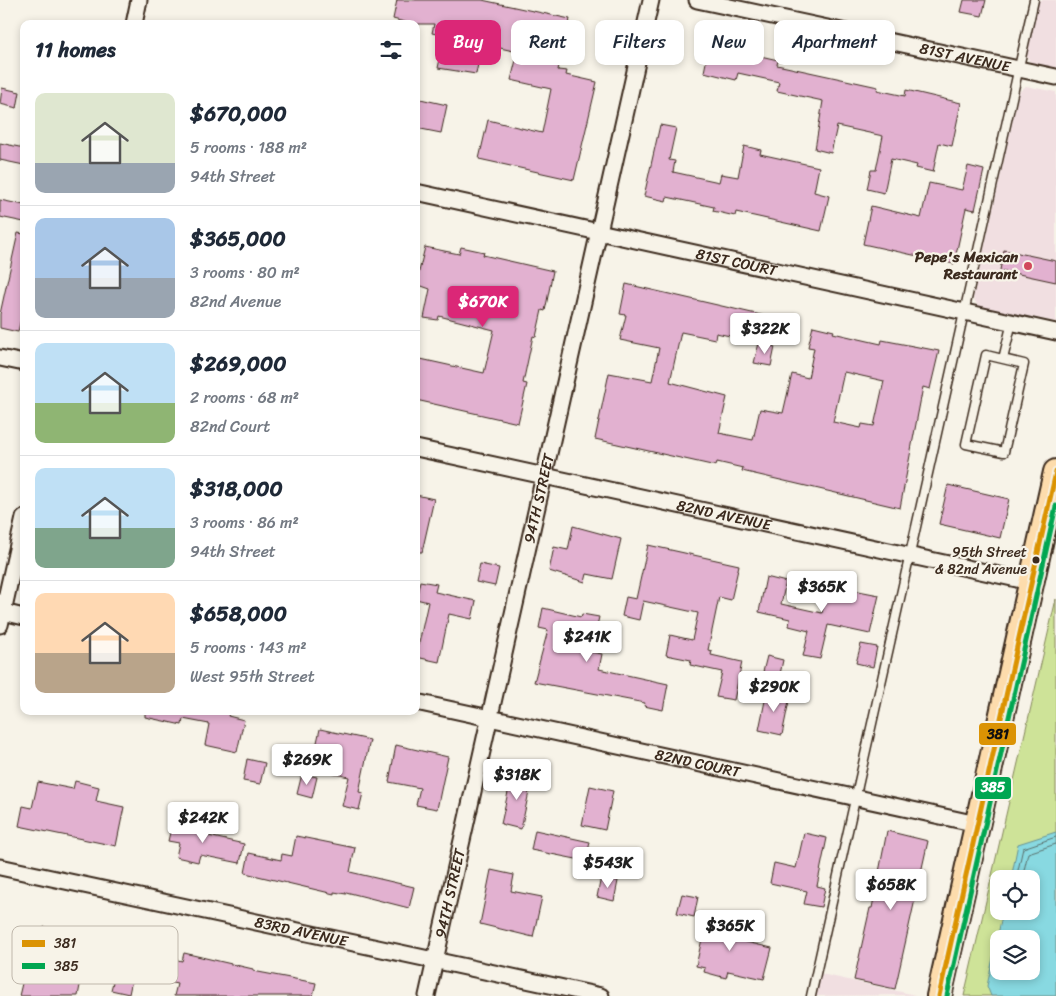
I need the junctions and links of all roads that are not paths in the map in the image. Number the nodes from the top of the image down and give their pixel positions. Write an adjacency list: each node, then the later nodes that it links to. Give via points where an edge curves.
1 (140, 0): 5 (street)
2 (651, 0): 9 (street, 94TH STREET)
3 (697, 0): 6 (street, 81ST AVENUE)
4 (1034, 0): 6 (lane)
5 (135, 20)
6 (1018, 69): 7 (street, 81ST AVENUE); 10 (lane)
7 (1056, 77)
8 (420, 193): 9 (street, 81ST COURT)
9 (599, 232): 10 (street, 81ST COURT); 18 (street, 94TH STREET)
10 (964, 311): 11 (street, 81ST COURT); 20 (lane)
11 (1012, 322): 12 (street, 81ST COURT); 14 (lane)
12 (1056, 332)
13 (0, 358): 15 (street)
14 (1004, 359): 14 (lane, via 1024,364 1004,452 966,444 986,355)
15 (20, 362)
16 (420, 449): 18 (street, 82ND AVENUE)
17 (1056, 472): 21 (main road)
18 (544, 476): 20 (street, 82ND AVENUE); 25 (street, 94TH STREET)
19 (20, 536): 23 (street)
20 (909, 555): 21 (street, 82ND AVENUE); 26 (lane)
21 (1031, 582): 27 (main road)
22 (20, 617): 23 (street)
23 (1, 619)
24 (420, 703): 25 (street, 82ND COURT)
25 (491, 718): 26 (street, 82ND COURT); 29 (street, 94TH STREET)
26 (854, 797): 27 (street, 82ND COURT); 32 (lane)
27 (977, 824): 33 (main road)
28 (0, 866): 29 (street, 83RD AVENUE)
29 (435, 961): 30 (street, 94TH STREET); 31 (street, 83RD AVENUE)
30 (427, 996)
31 (601, 996)
32 (811, 996)
33 (939, 996)

